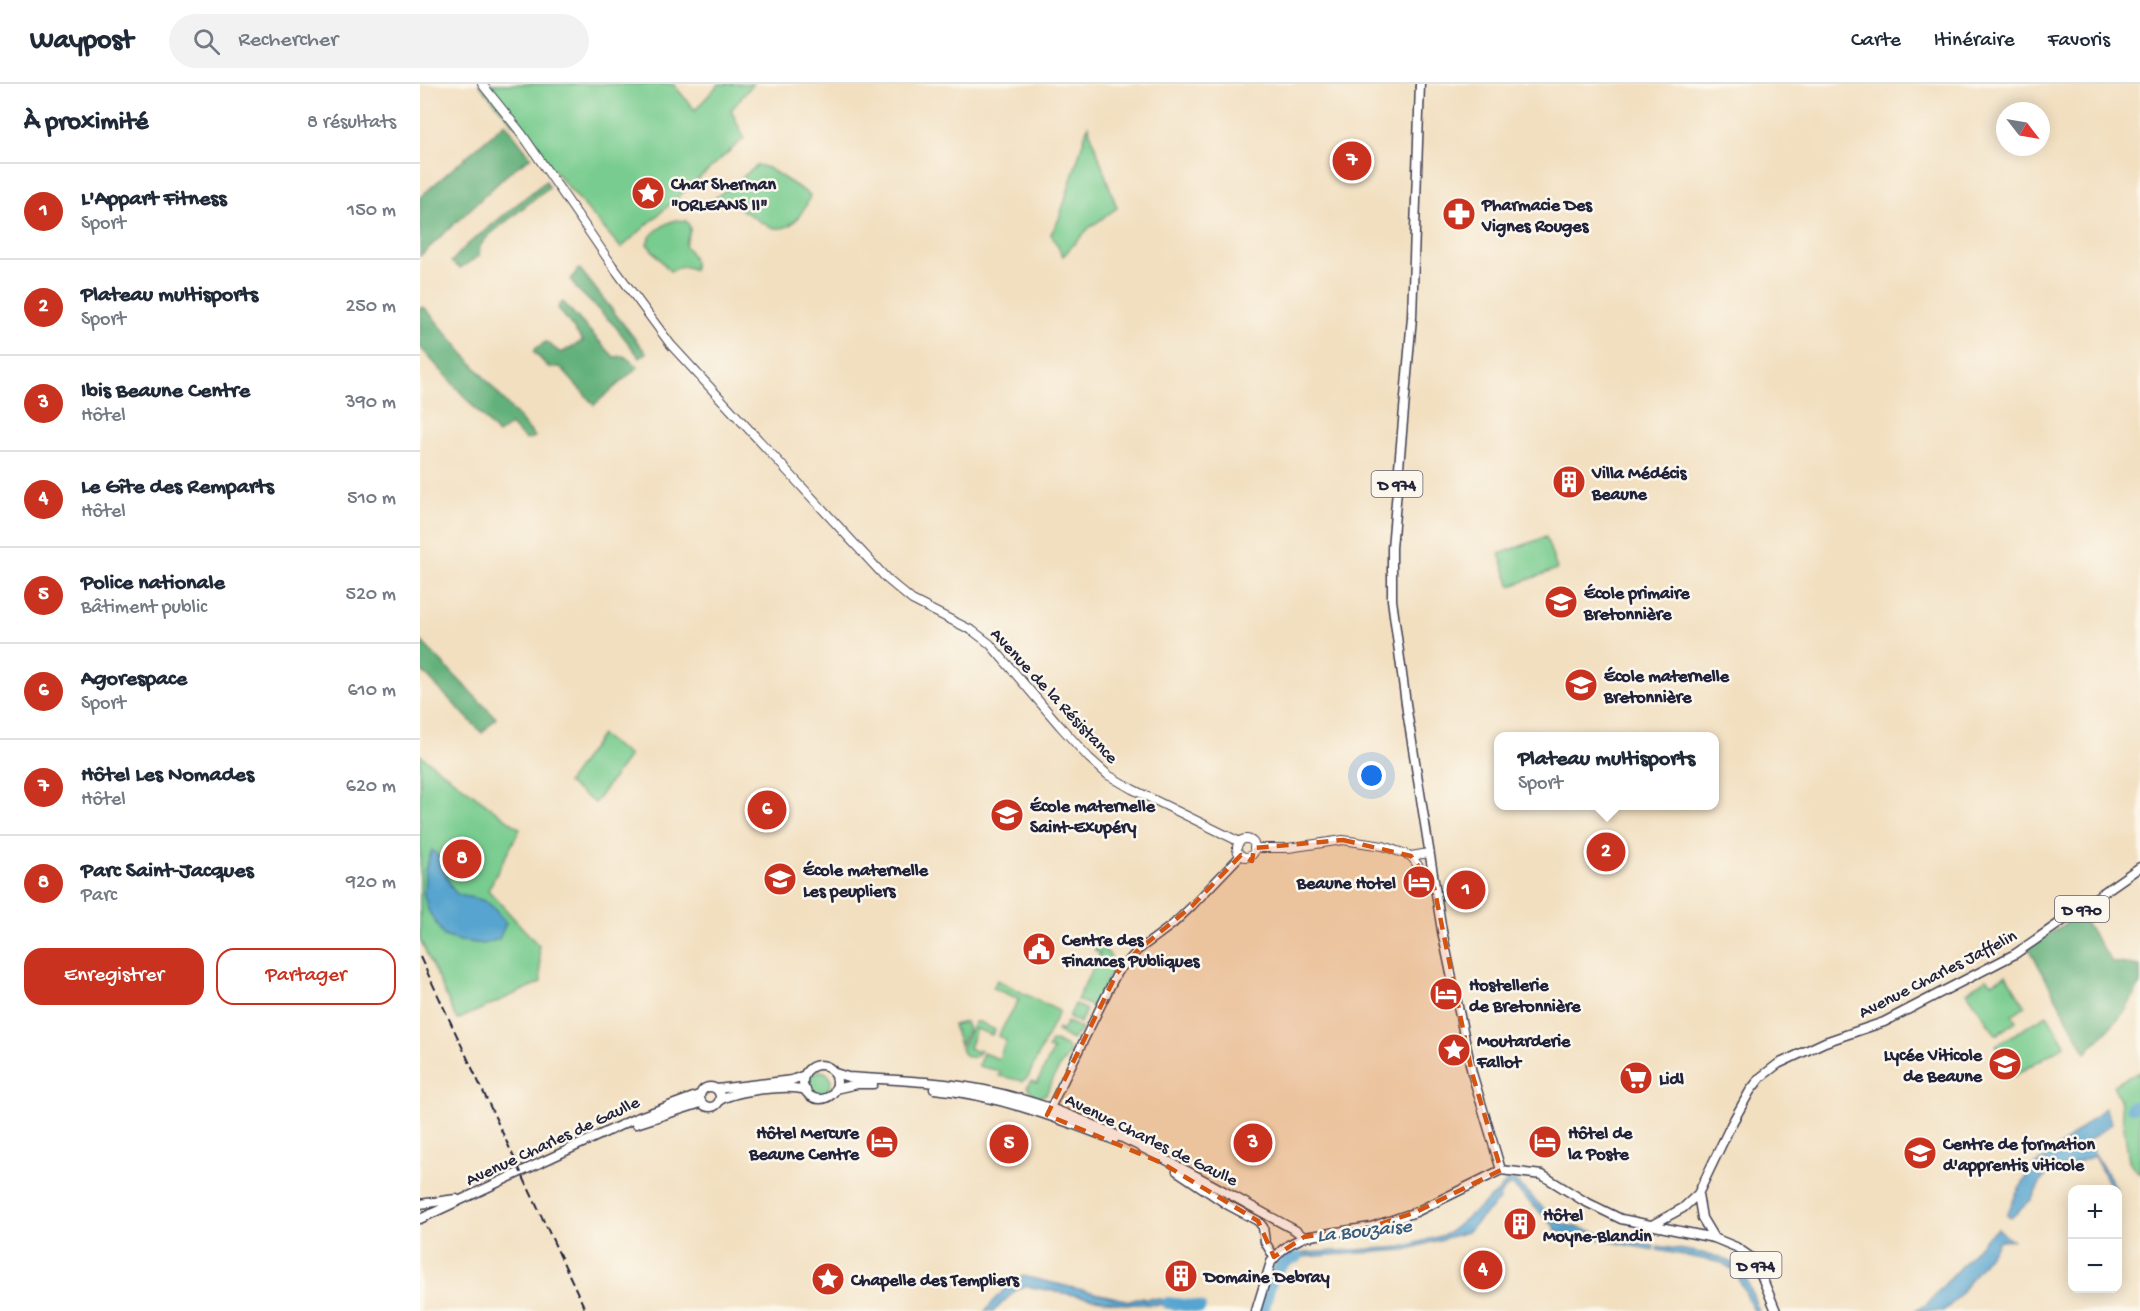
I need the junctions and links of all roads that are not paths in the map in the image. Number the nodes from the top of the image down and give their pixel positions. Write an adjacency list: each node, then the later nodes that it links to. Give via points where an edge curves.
1 (482, 84): 3 (main road, Avenue de la Résistance, via 659,330 898,590 990,644 1108,775)
2 (1420, 84): 5 (main road, D 974, via 1412,316 1391,578)
3 (1240, 842): 4 (main road, Avenue de la Résistance, via 1248,840); 6 (main road)
4 (1254, 848): 6 (main road, Avenue de la Résistance, via 1250,856); 7 (main road, Avenue de la Résistance, via 1288,848 1343,840 1383,846)
5 (1429, 853): 7 (main road, Avenue de la Résistance); 9 (main road, D 974)
6 (1240, 855): 17 (street, via 1179,919 1137,951 1117,973)
7 (1411, 856): 9 (main road)
8 (2140, 867): 19 (main road, Avenue Charles Jaffelin / D 970, via 2015,954 1884,1022 1825,1041 1778,1064 1750,1091)
9 (1434, 887): 18 (main road, D 974, via 1472,1072)
10 (835, 1073): 11 (main road, via 818,1065); 13 (main road); 17 (main road, Avenue Charles de Gaulle, via 968,1087)
11 (805, 1075): 12 (main road, Avenue Charles de Gaulle); 14 (main road)
12 (717, 1089): 15 (main road, Avenue Charles de Gaulle, via 707,1087); 16 (main road)
13 (835, 1089): 14 (main road, via 830,1096 819,1099); 17 (main road, Avenue Charles de Gaulle, via 867,1084 945,1090)
14 (806, 1090): 16 (main road, Avenue Charles de Gaulle, via 771,1089)
15 (700, 1099): 16 (main road, Avenue Charles de Gaulle, via 707,1107); 20 (main road, Avenue Charles de Gaulle, via 634,1119); 22 (main road, Avenue Charles de Gaulle, via 637,1124 498,1190)
16 (720, 1100)
17 (1048, 1111): 24 (main road, Avenue Charles de Gaulle, via 1106,1131 1191,1173); 26 (main road, Avenue Charles de Gaulle, via 1162,1163 1261,1224)
18 (1501, 1170): 23 (main road, D 974, via 1542,1175 1606,1213); 24 (main road, via 1416,1212 1371,1227)
19 (1698, 1194): 23 (main road, via 1683,1208); 25 (main road, via 1702,1218)
20 (468, 1198): 21 (main road); 22 (main road, Avenue Charles de Gaulle)
21 (420, 1204)
22 (420, 1220)
23 (1650, 1226): 25 (main road, D 974)
24 (1304, 1237): 26 (main road)
25 (1714, 1238): 28 (main road, D 974, via 1753,1260)
26 (1274, 1257): 27 (main road)
27 (1256, 1311)
28 (1776, 1311)

